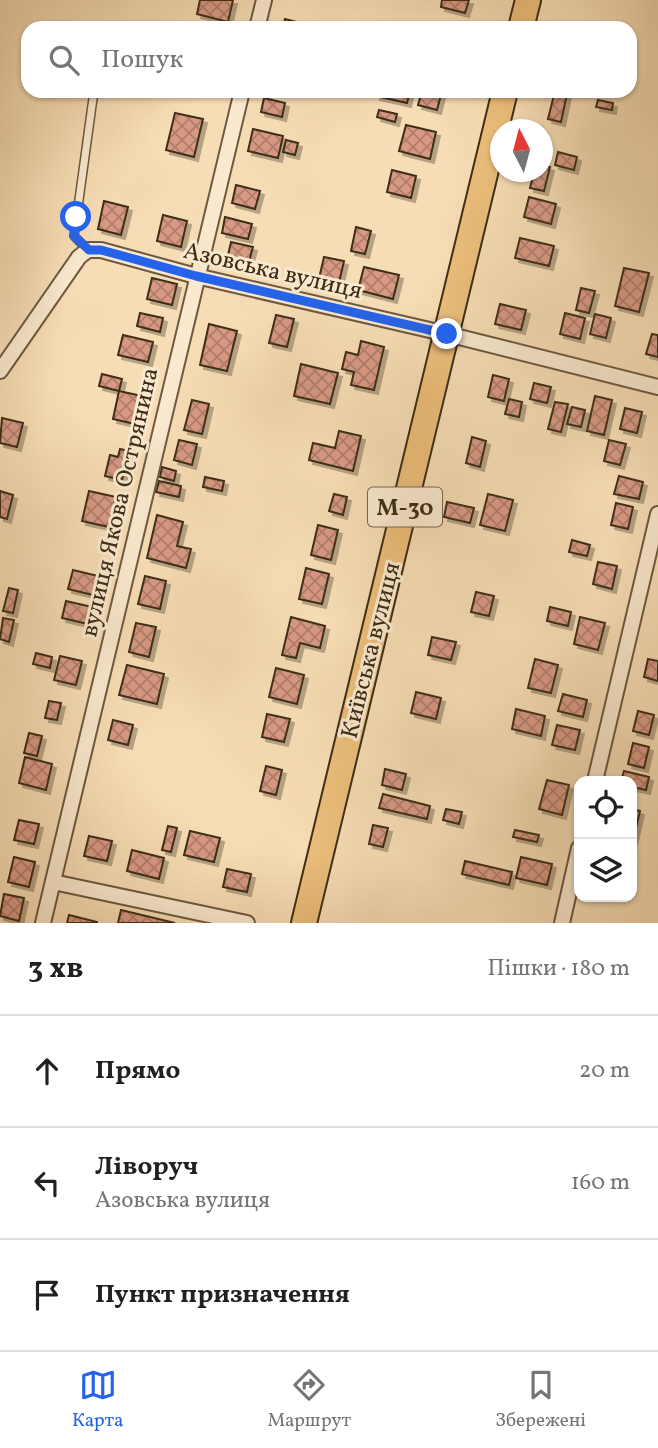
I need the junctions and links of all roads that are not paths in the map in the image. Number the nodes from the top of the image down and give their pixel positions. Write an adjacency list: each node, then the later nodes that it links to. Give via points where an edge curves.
1 (264, 0): 3 (street)
2 (528, 0): 4 (highway)
3 (259, 21)
4 (523, 21)
5 (93, 98): 8 (lane, via 74,236)
6 (240, 98): 9 (street, вулиця Якова Острянина)
7 (503, 98): 10 (highway, Київська вулиця / М-30)
8 (89, 250): 9 (street, Азовська вулиця); 11 (street, via 79,257)
9 (196, 276): 10 (street, Азовська вулиця); 16 (street, вулиця Якова Острянина)
10 (447, 334): 12 (street, Азовська вулиця); 19 (highway, Київська вулиця / М-30)
11 (0, 372)
12 (658, 387)
13 (658, 514): 14 (street)
14 (596, 776)
15 (574, 870): 20 (street)
16 (53, 882): 17 (street, вулиця Якова Острянина); 18 (street)
17 (43, 923)
18 (247, 923)
19 (304, 923)
20 (562, 923)

